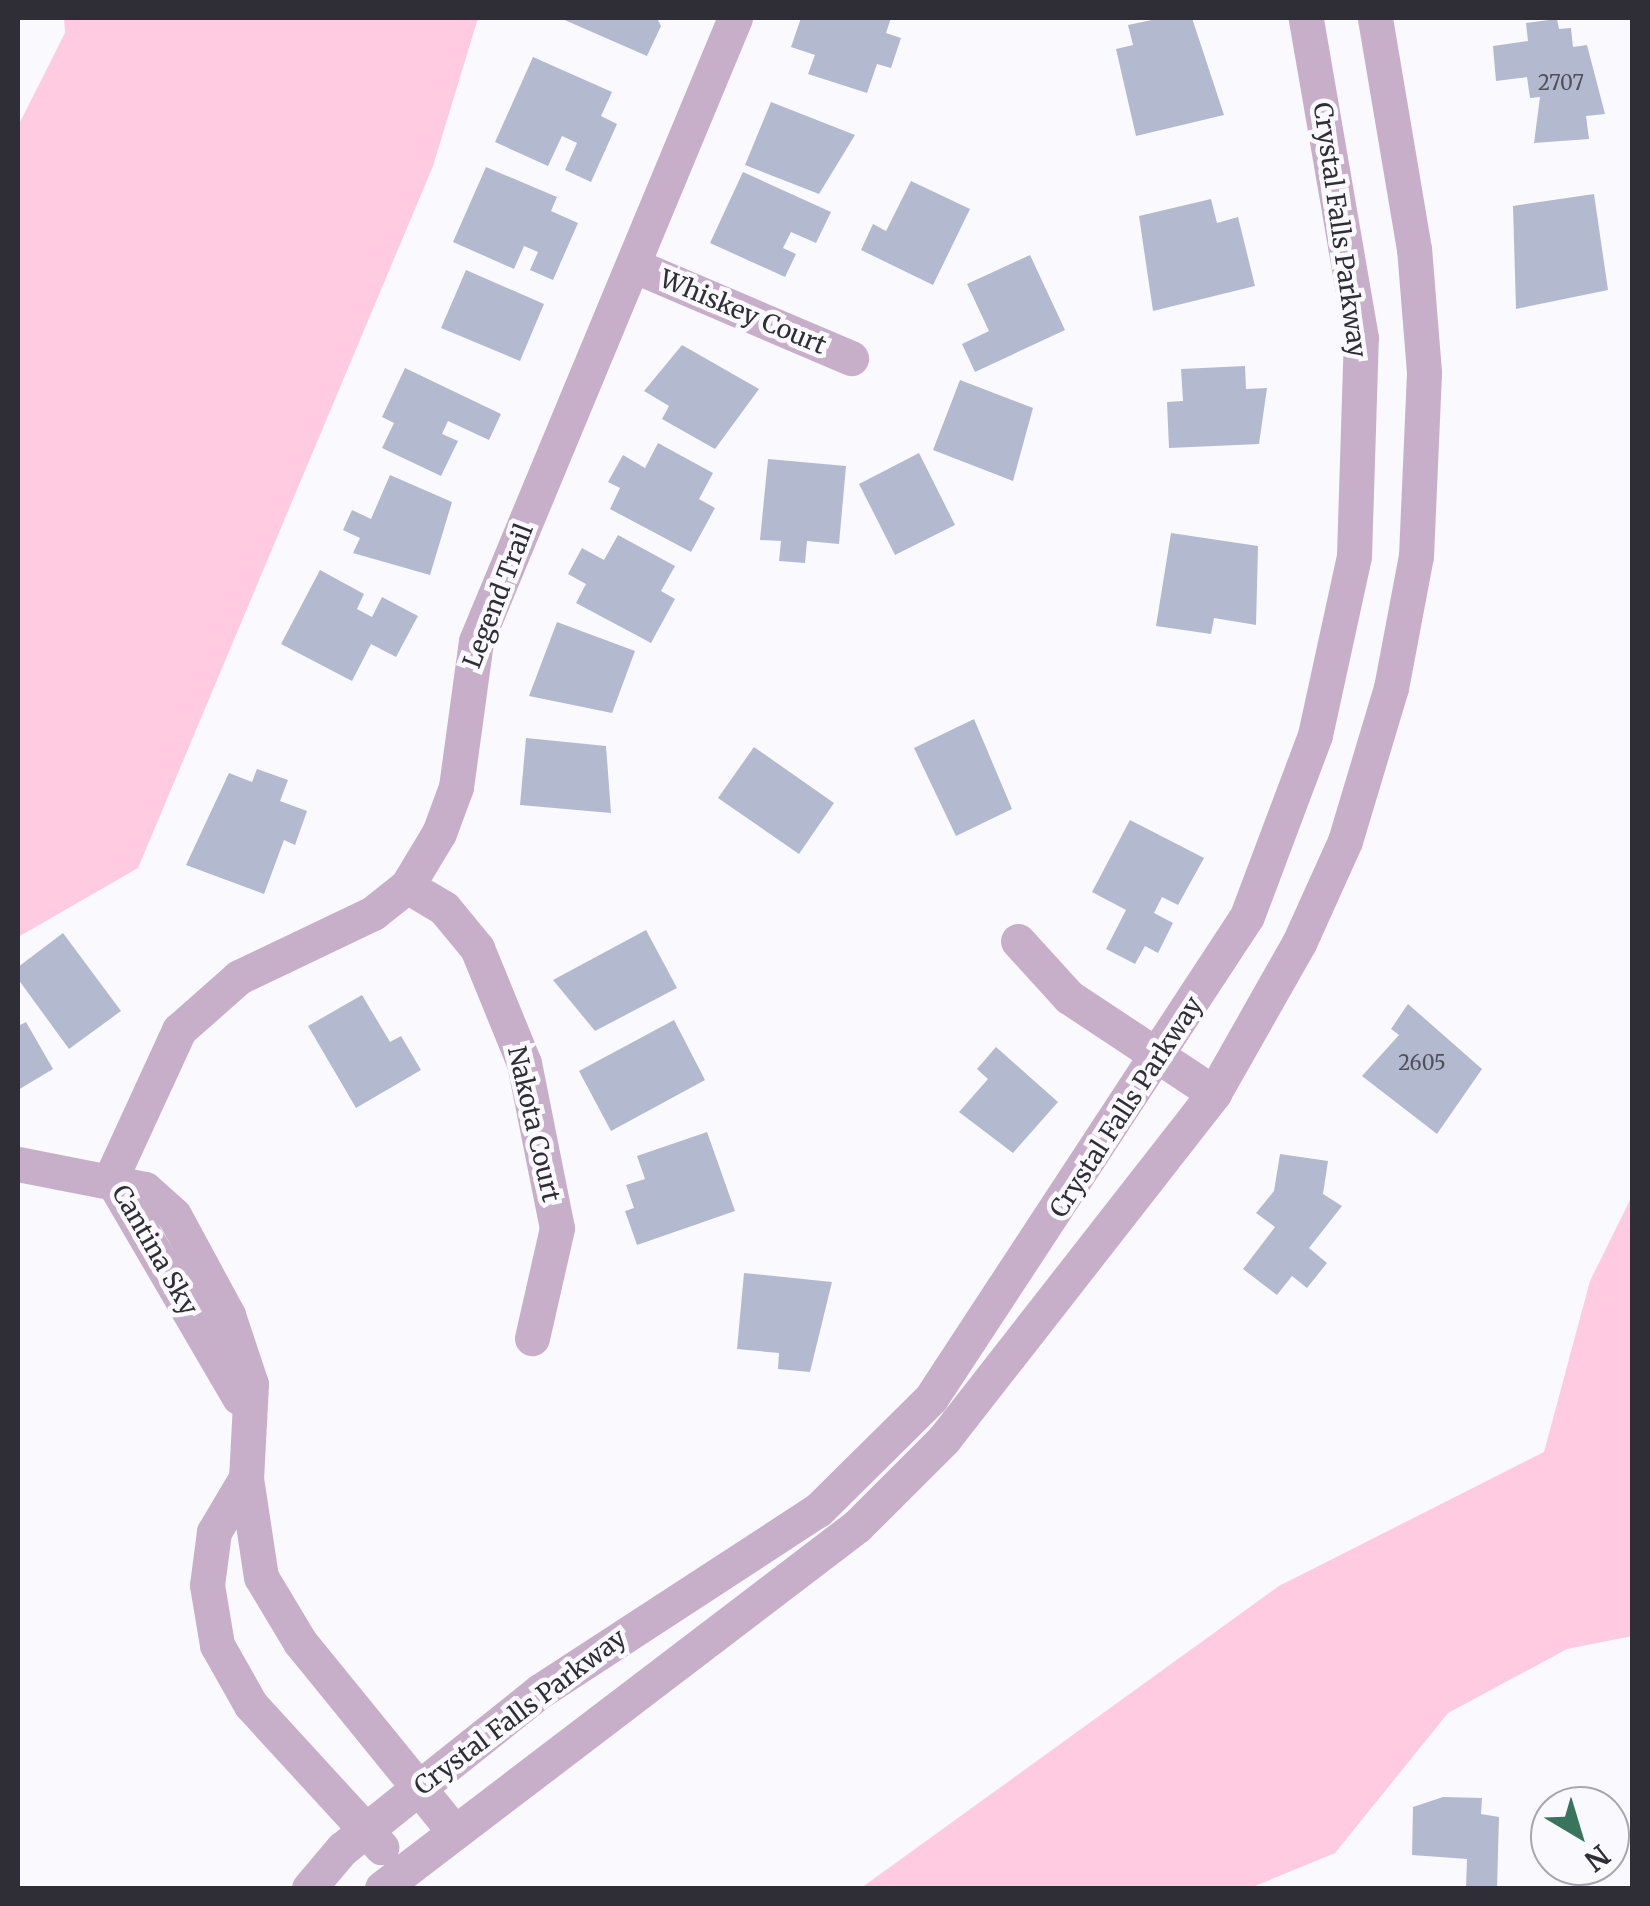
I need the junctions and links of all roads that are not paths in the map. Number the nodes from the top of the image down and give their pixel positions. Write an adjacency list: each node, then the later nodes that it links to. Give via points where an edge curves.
1 (735, 18): 4 (street, Legend Trail)
2 (1306, 18): 8 (street, Crystal Falls Parkway, via 1361,338 1354,556 1315,734 1247,916)
3 (1375, 18): 9 (street, Crystal Falls Parkway, via 1414,249 1424,372 1416,556 1345,841)
4 (635, 266): 5 (street, Whiskey Court); 6 (street, Legend Trail, via 476,641 456,787)
5 (851, 358)
6 (407, 886): 11 (street, Legend Trail, via 337,936 239,977 205,1002 156,1070); 12 (street, Nakota Court, via 444,908 477,948 524,1063 557,1228)
7 (1018, 941): 8 (street, via 1068,997)
8 (1159, 1060): 9 (street); 14 (street, Crystal Falls Parkway, via 931,1398 818,1510 540,1691)
9 (1214, 1093): 15 (street, Crystal Falls Parkway, via 944,1439 857,1526)
10 (18, 1164): 11 (street)
11 (110, 1178): 13 (street, Cantina Sky, via 251,1419)
12 (532, 1338)
13 (246, 1478): 14 (street, Cantina Sky, via 261,1576 280,1611); 16 (street, Cantina Sky, via 214,1532 207,1585 217,1645 250,1705)
14 (420, 1788): 15 (street, Cantina Sky); 16 (street, Crystal Falls Parkway)
15 (452, 1829): 17 (street, Crystal Falls Parkway)
16 (362, 1832): 17 (street, Cantina Sky); 18 (street, Crystal Falls Parkway)
17 (393, 1877)
18 (310, 1888)

